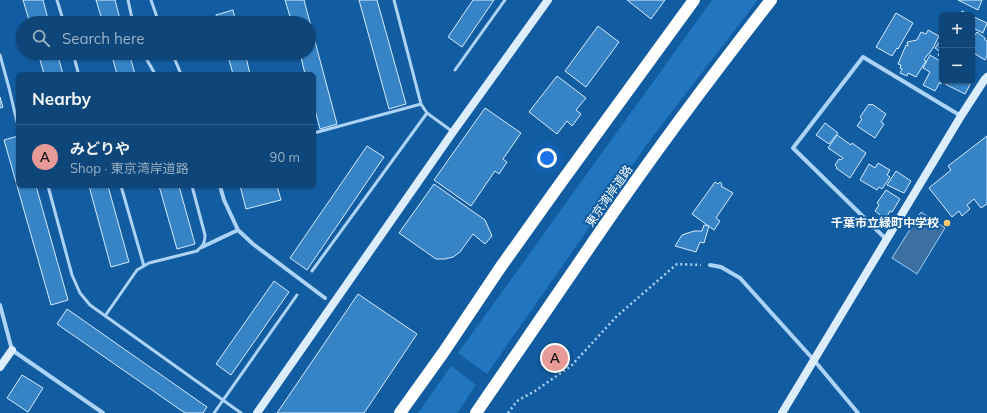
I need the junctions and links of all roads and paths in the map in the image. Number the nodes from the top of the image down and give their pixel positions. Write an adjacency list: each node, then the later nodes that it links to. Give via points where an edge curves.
1 (57, 0): 9 (lane)
2 (128, 0): 10 (lane)
3 (151, 0): 11 (lane)
4 (394, 0): 21 (lane)
5 (505, 0): 16 (lane)
6 (548, 0): 26 (street)
7 (694, 0): 49 (highway, via 535,218)
8 (771, 0): 50 (highway, 東京湾岸道路, via 648,164)
9 (62, 16)
10 (132, 16)
11 (157, 16)
12 (0, 55): 24 (lane)
13 (75, 60): 17 (lane)
14 (147, 60): 18 (lane)
15 (175, 60): 19 (lane)
16 (455, 70)
17 (78, 72)
18 (154, 72)
19 (180, 72)
20 (987, 77): 23 (street)
21 (421, 104): 22 (lane); 25 (lane)
22 (427, 113): 26 (lane); 36 (lane)
23 (961, 116): 32 (street); 32 (street, via 863,57 793,148)
24 (16, 118)
25 (316, 132)
26 (453, 132): 48 (street)
27 (49, 188): 40 (lane, via 72,274 80,293 90,305)
28 (122, 188): 35 (lane)
29 (193, 188): 33 (lane, via 205,235)
30 (221, 188): 31 (street)
31 (238, 230): 33 (street); 38 (street)
32 (887, 240): 42 (street)
33 (202, 247): 35 (lane, via 197,251)
34 (710, 265): 42 (street, via 721,267 740,278); 51 (path, via 677,264 617,316 571,366 517,401)
35 (144, 266): 40 (lane, via 137,270)
36 (312, 271)
37 (297, 295): 44 (lane)
38 (325, 298)
39 (0, 305): 41 (street)
40 (105, 316): 44 (lane)
41 (12, 350): 43 (street); 45 (street)
42 (813, 359): 52 (street); 53 (street)
43 (0, 367)
44 (223, 400): 46 (lane); 47 (lane)
45 (103, 413)
46 (214, 413)
47 (241, 413)
48 (257, 413)
49 (400, 413)
50 (476, 413)
51 (508, 413)
52 (782, 413)
53 (858, 413)

